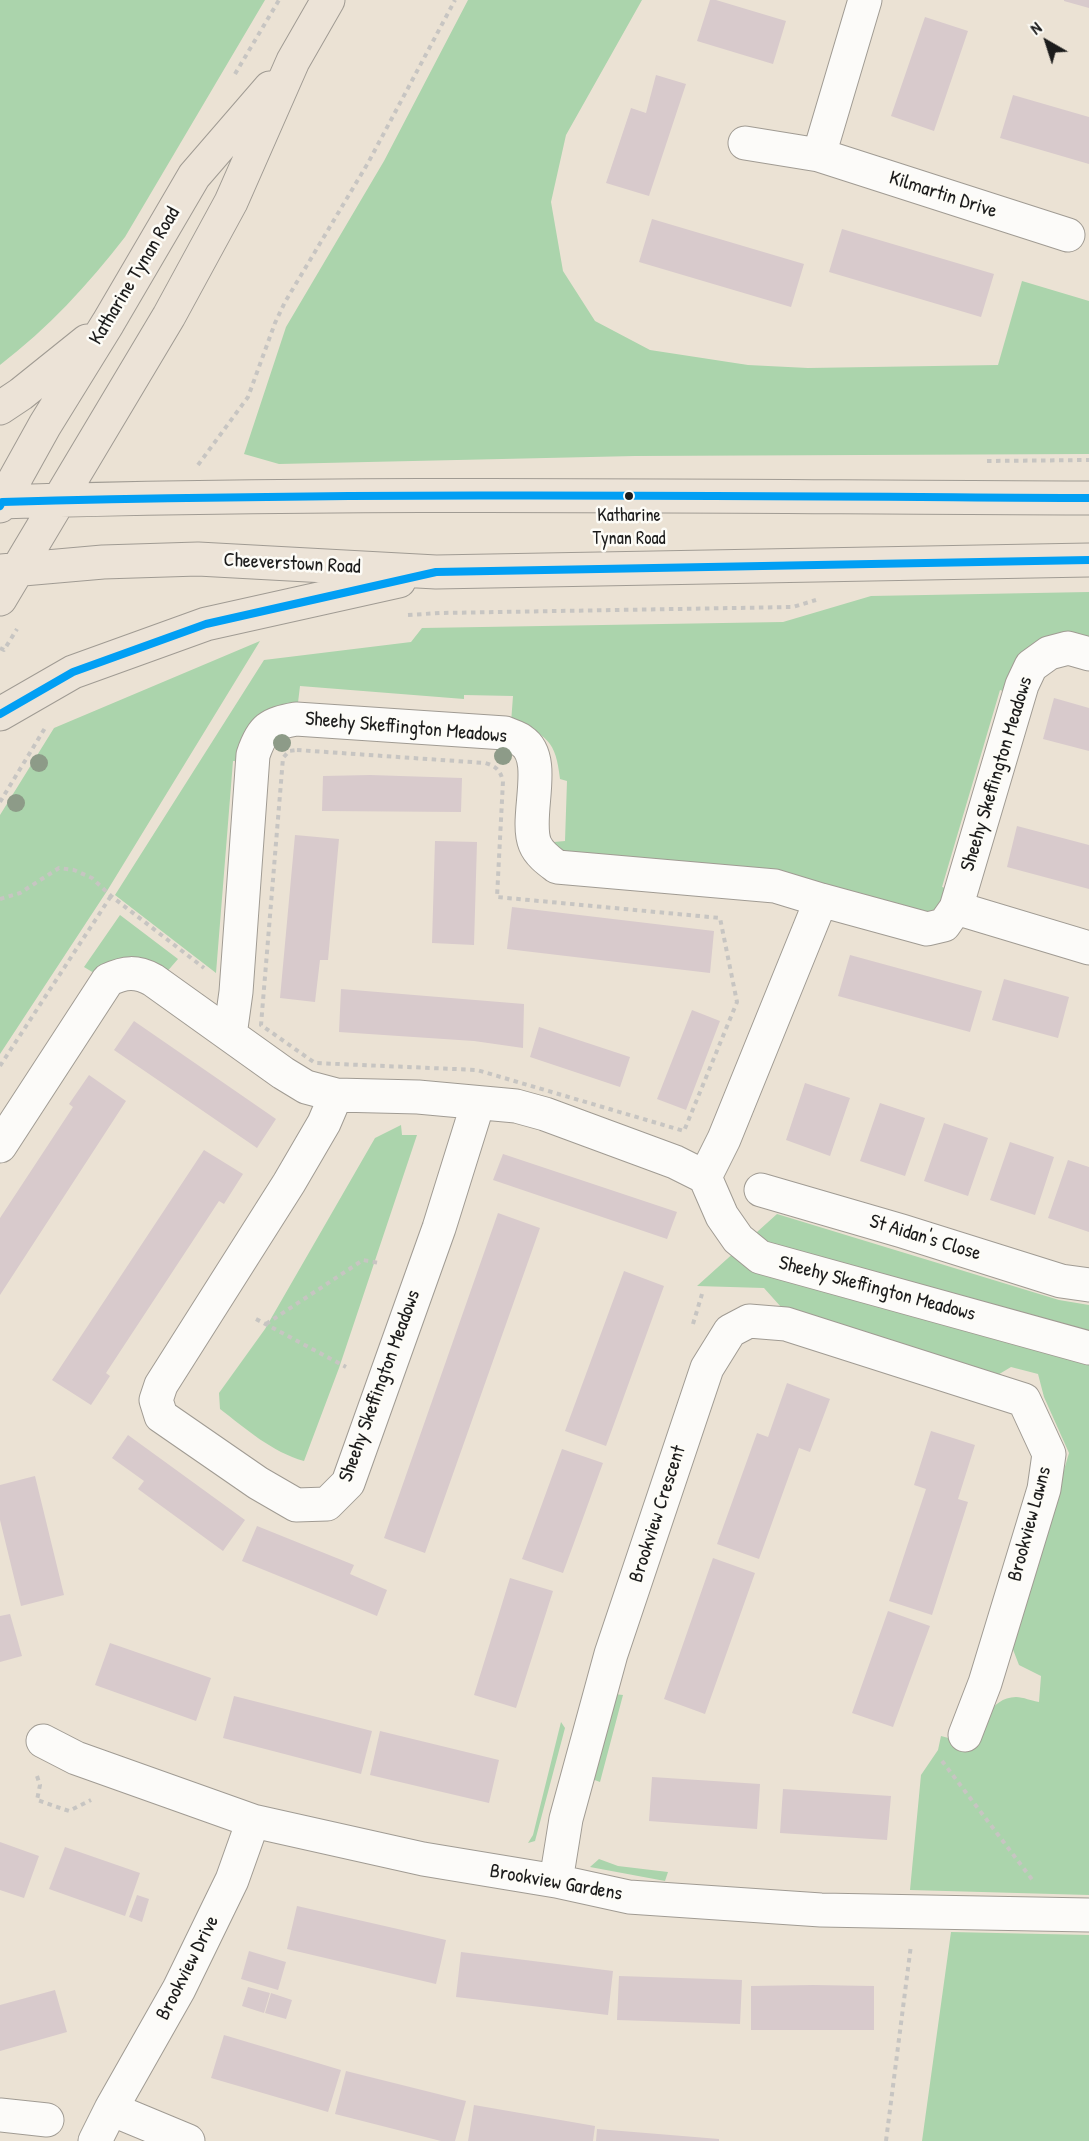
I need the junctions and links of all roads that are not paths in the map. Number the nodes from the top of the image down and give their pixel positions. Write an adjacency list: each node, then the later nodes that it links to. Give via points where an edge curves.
1 (328, 0): 3 (main road, Katharine Tynan Road)
2 (865, 0): 5 (street)
3 (293, 61): 7 (main road, Katharine Tynan Road, via 194,176); 10 (main road, Katharine Tynan Road, via 231,202 169,316)
4 (744, 143): 5 (street, Kilmartin Drive)
5 (819, 155): 6 (street, Kilmartin Drive)
6 (1068, 235)
7 (108, 323): 8 (main road); 11 (main road, Katharine Tynan Road)
8 (0, 408)
9 (1089, 498): 10 (main road, via 427,495)
10 (57, 501): 11 (main road); 13 (main road, Katharine Tynan Road)
11 (1, 504)
12 (1089, 560): 14 (main road, Cheeverstown Road)
13 (9, 570): 14 (main road, Cheeverstown Road, via 198,559); 15 (main road, Katharine Tynan Road)
14 (436, 572): 17 (main road, via 206,624 73,672)
15 (0, 599)
16 (1089, 654): 19 (street, Sheehy Skeffington Meadows, via 1068,648 1049,653 1031,666)
17 (0, 714)
18 (821, 900): 19 (street, Sheehy Skeffington Meadows, via 927,929 944,925); 21 (street, Sheehy Skeffington Meadows, via 776,886 557,867 544,858 535,844 532,753 524,741 505,733 296,719 276,722 259,736 253,755); 25 (street)
19 (956, 908): 20 (street)
20 (1089, 948)
21 (230, 1035): 22 (street, via 306,1087); 24 (street, via 140,973 123,973 108,980)
22 (336, 1095): 23 (street); 23 (street, Sheehy Skeffington Meadows, via 289,1183 167,1375 156,1400 161,1416 258,1484 296,1505 327,1504 348,1483 439,1228)
23 (478, 1102): 25 (street, via 545,1114)
24 (0, 1146)
25 (705, 1177): 28 (street, Sheehy Skeffington Meadows, via 722,1216 738,1239 760,1257)
26 (760, 1190): 27 (street, St Aidan's Close, via 1061,1281)
27 (1089, 1285)
28 (1089, 1348)
29 (906, 1363): 30 (street, Brookview Lawns, via 1024,1400 1048,1454 1044,1489 985,1683); 33 (street, Brookview Crescent, via 786,1324 749,1321 729,1333 707,1368 611,1654 566,1819)
30 (965, 1735)
31 (38, 1755): 32 (street, Brookview Gardens, via 76,1758)
32 (253, 1821): 33 (street, Brookview Gardens, via 423,1860); 35 (street, Brookview Drive, via 232,1880 179,1989)
33 (556, 1881): 34 (street, Brookview Gardens, via 629,1897 692,1902 821,1910)
34 (1089, 1915)
35 (111, 2109): 38 (street, Brookview Drive); 39 (street)
36 (0, 2115): 37 (street)
37 (47, 2120)
38 (96, 2141)
39 (188, 2141)

